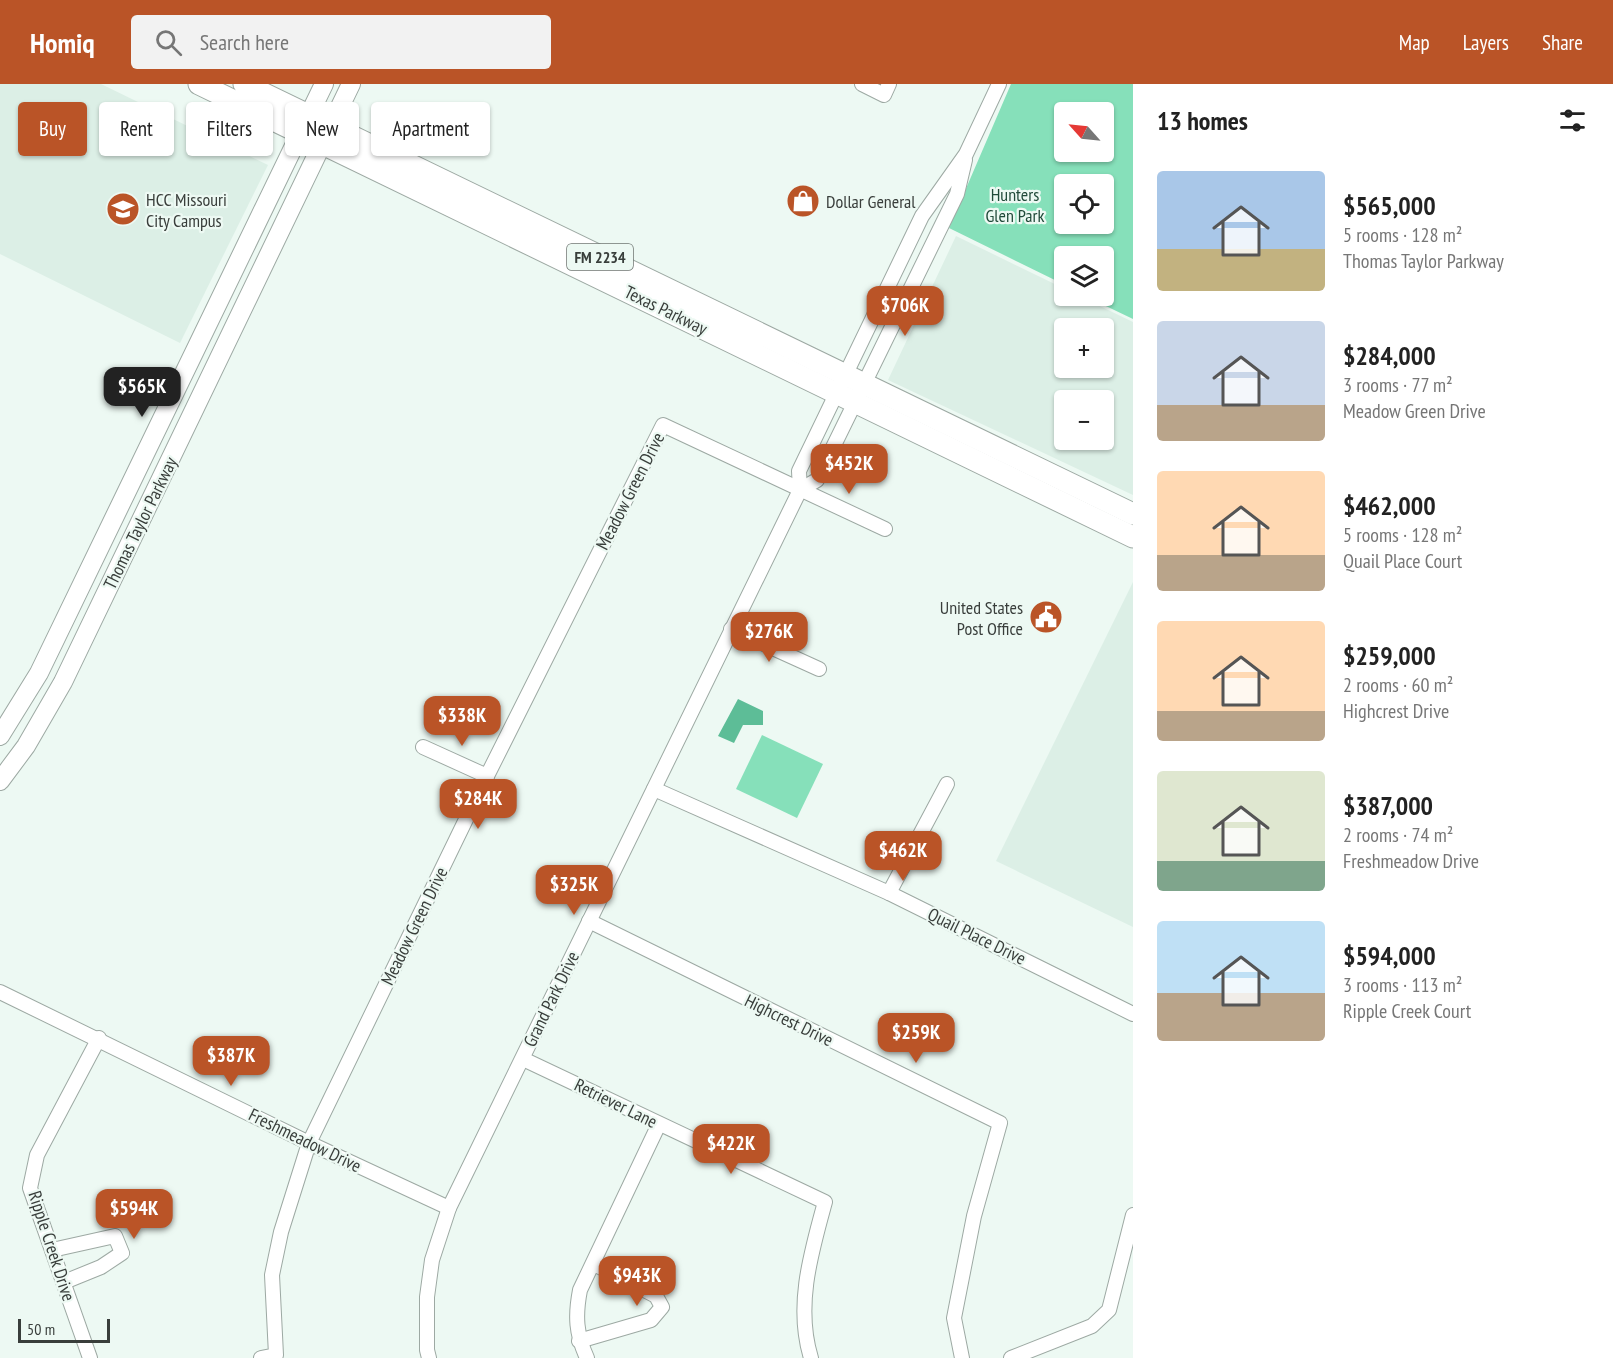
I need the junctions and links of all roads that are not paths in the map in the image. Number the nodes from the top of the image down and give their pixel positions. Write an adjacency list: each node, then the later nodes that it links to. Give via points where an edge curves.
1 (199, 84): 11 (main road, Texas Parkway / FM 2234)
2 (244, 84): 10 (main road, Texas Parkway / FM 2234)
3 (324, 84): 8 (street, Thomas Taylor Parkway)
4 (351, 84): 9 (street, Thomas Taylor Parkway)
5 (862, 84): 6 (street, via 884,95)
6 (889, 84)
7 (999, 84): 13 (street, Grand Park Drive)
8 (315, 102)
9 (342, 102)
10 (285, 111)
11 (285, 117)
12 (359, 151): 18 (main road, Texas Parkway / FM 2234)
13 (966, 154): 18 (street, Grand Park Drive, via 957,194); 18 (street, Grand Park Drive, via 922,216)
14 (289, 156): 16 (street, Thomas Taylor Parkway)
15 (316, 156): 17 (street, Thomas Taylor Parkway)
16 (214, 312): 17 (street); 27 (street, Thomas Taylor Parkway, via 39,673)
17 (237, 324): 30 (street, Thomas Taylor Parkway, via 63,682 26,746)
18 (851, 389): 19 (main road, Texas Parkway / FM 2234); 20 (main road, Texas Parkway / FM 2234); 21 (street, Grand Park Drive, via 800,471); 21 (street, Grand Park Drive, via 817,480)
19 (1073, 486): 20 (main road, via 1062,491 1045,483); 22 (main road, Texas Parkway / FM 2234)
20 (1033, 488): 24 (main road, Texas Parkway / FM 2234)
21 (800, 490): 23 (street); 25 (street, Grand Park Drive); 29 (street, Meadow Green Drive, via 663,425)
22 (1133, 514)
23 (885, 529)
24 (1133, 537)
25 (731, 630): 26 (street); 32 (street, Grand Park Drive)
26 (819, 669)
27 (0, 736)
28 (423, 747): 29 (street)
29 (487, 776): 40 (street, Meadow Green Drive)
30 (0, 781)
31 (947, 784): 33 (street)
32 (654, 789): 33 (street, Quail Place Drive); 34 (street, Grand Park Drive)
33 (889, 893): 36 (street, Quail Place Drive)
34 (589, 921): 38 (street, Grand Park Drive); 52 (street, Highcrest Drive, via 1000,1123 974,1216 954,1318)
35 (0, 992): 37 (street, Freshmeadow Drive)
36 (1133, 1014)
37 (99, 1038): 40 (street, Freshmeadow Drive); 43 (street, Ripple Creek Drive, via 37,1155 30,1188)
38 (523, 1059): 39 (street, Retriever Lane); 41 (street, Grand Park Drive)
39 (659, 1124): 44 (street); 51 (street, Retriever Lane, via 825,1202 806,1285 804,1334)
40 (309, 1143): 41 (street, Freshmeadow Drive); 48 (street, Meadow Green Drive, via 272,1275 276,1356)
41 (449, 1208): 49 (street, Grand Park Drive, via 432,1260 427,1297)
42 (1133, 1215): 53 (street, via 1109,1310 1092,1326)
43 (52, 1250): 45 (street, Ripple Creek Drive); 45 (street, via 115,1236 122,1252 101,1267)
44 (594, 1264): 46 (street, via 580,1290 575,1317); 46 (street, via 656,1296 662,1307 651,1320)
45 (64, 1282): 47 (street, Ripple Creek Drive)
46 (579, 1341): 50 (street)
47 (90, 1358)
48 (261, 1358)
49 (429, 1358)
50 (587, 1358)
51 (811, 1358)
52 (962, 1358)
53 (1011, 1358)

